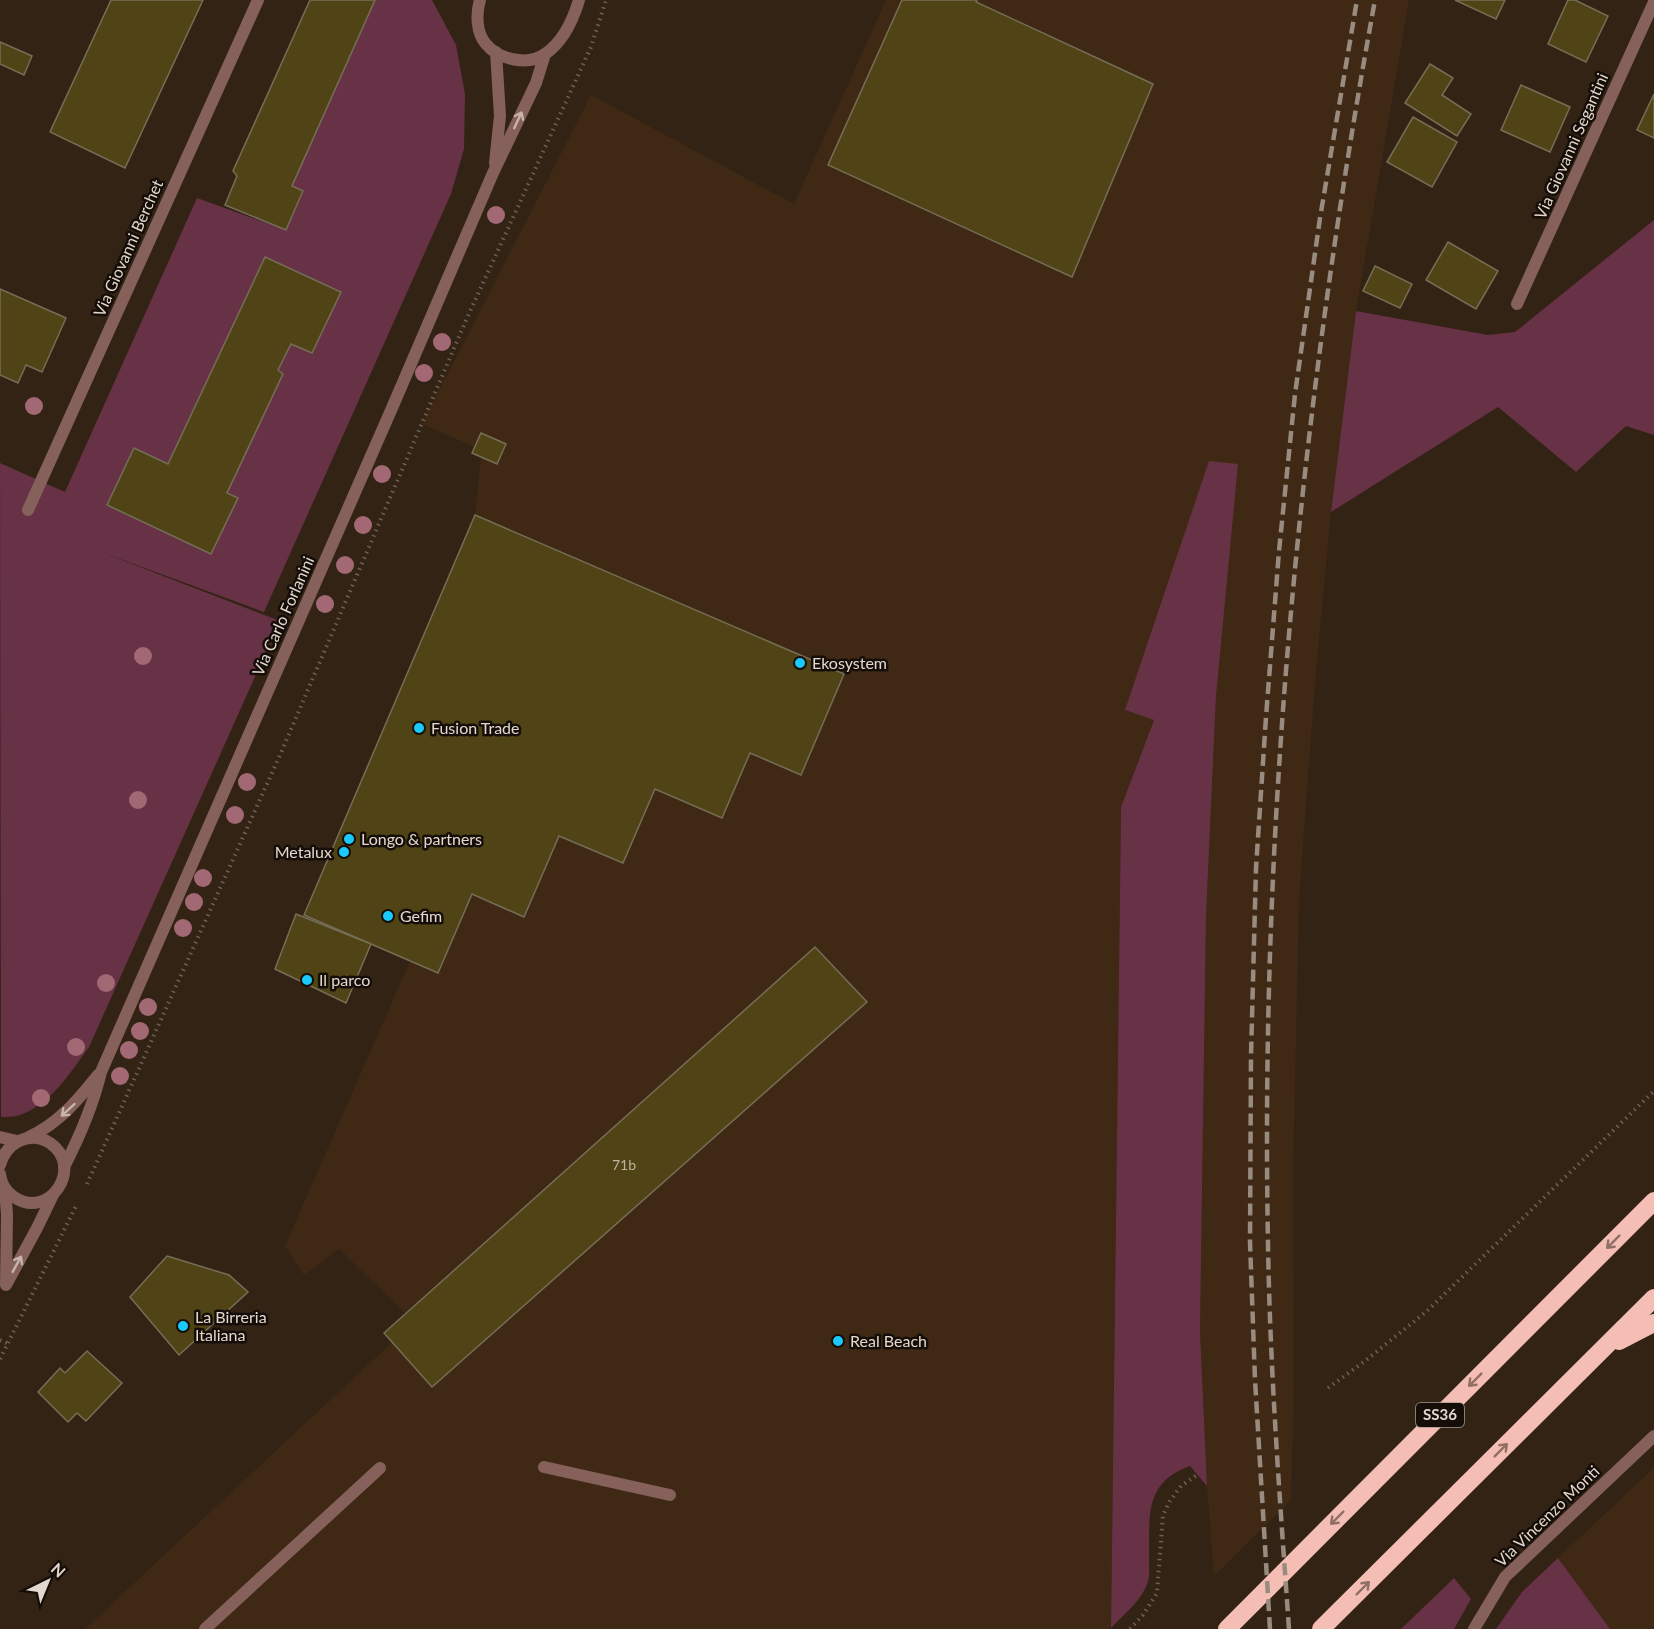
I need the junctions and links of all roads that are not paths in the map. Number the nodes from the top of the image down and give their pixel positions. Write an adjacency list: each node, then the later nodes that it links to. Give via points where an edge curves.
1 (258, 0): 9 (street, Via Giovanni Berchet)
2 (480, 0): 5 (street, via 479,30 485,44)
3 (579, 0): 6 (street, via 563,36)
4 (1654, 2): 8 (street, Via Giovanni Segantini)
5 (496, 52): 6 (street, via 513,60 531,61); 7 (street, Via Carlo Forlanini, via 500,116)
6 (545, 54): 7 (street, Via Carlo Forlanini, one-way to 6)
7 (493, 173): 10 (street, Via Carlo Forlanini)
8 (1517, 304)
9 (28, 510)
10 (101, 1072): 12 (street, Via Carlo Forlanini, one-way to 12, via 75,1104 45,1129); 14 (street, Via Carlo Forlanini, via 80,1136)
11 (0, 1137): 12 (street)
12 (23, 1139): 13 (street, via 9,1147); 14 (street, via 48,1142 62,1157)
13 (0, 1165)
14 (64, 1167): 16 (street, Via Carlo Forlanini, via 64,1177)
15 (1, 1179): 16 (street, via 12,1196 22,1201 34,1203); 18 (street, via 7,1215)
16 (53, 1195): 18 (street, one-way to 16)
17 (1654, 1201): 27 (highway, SS36, one-way to 27)
18 (3, 1290)
19 (1654, 1298): 21 (highway)
20 (1654, 1323): 21 (highway)
21 (1604, 1348): 28 (highway, one-way to 21)
22 (1654, 1436): 29 (street, Via Vincenzo Monti, via 1505,1577)
23 (544, 1467): 25 (street)
24 (380, 1468): 26 (street)
25 (670, 1495)
26 (205, 1629)
27 (1227, 1629)
28 (1322, 1629)
29 (1474, 1629)

